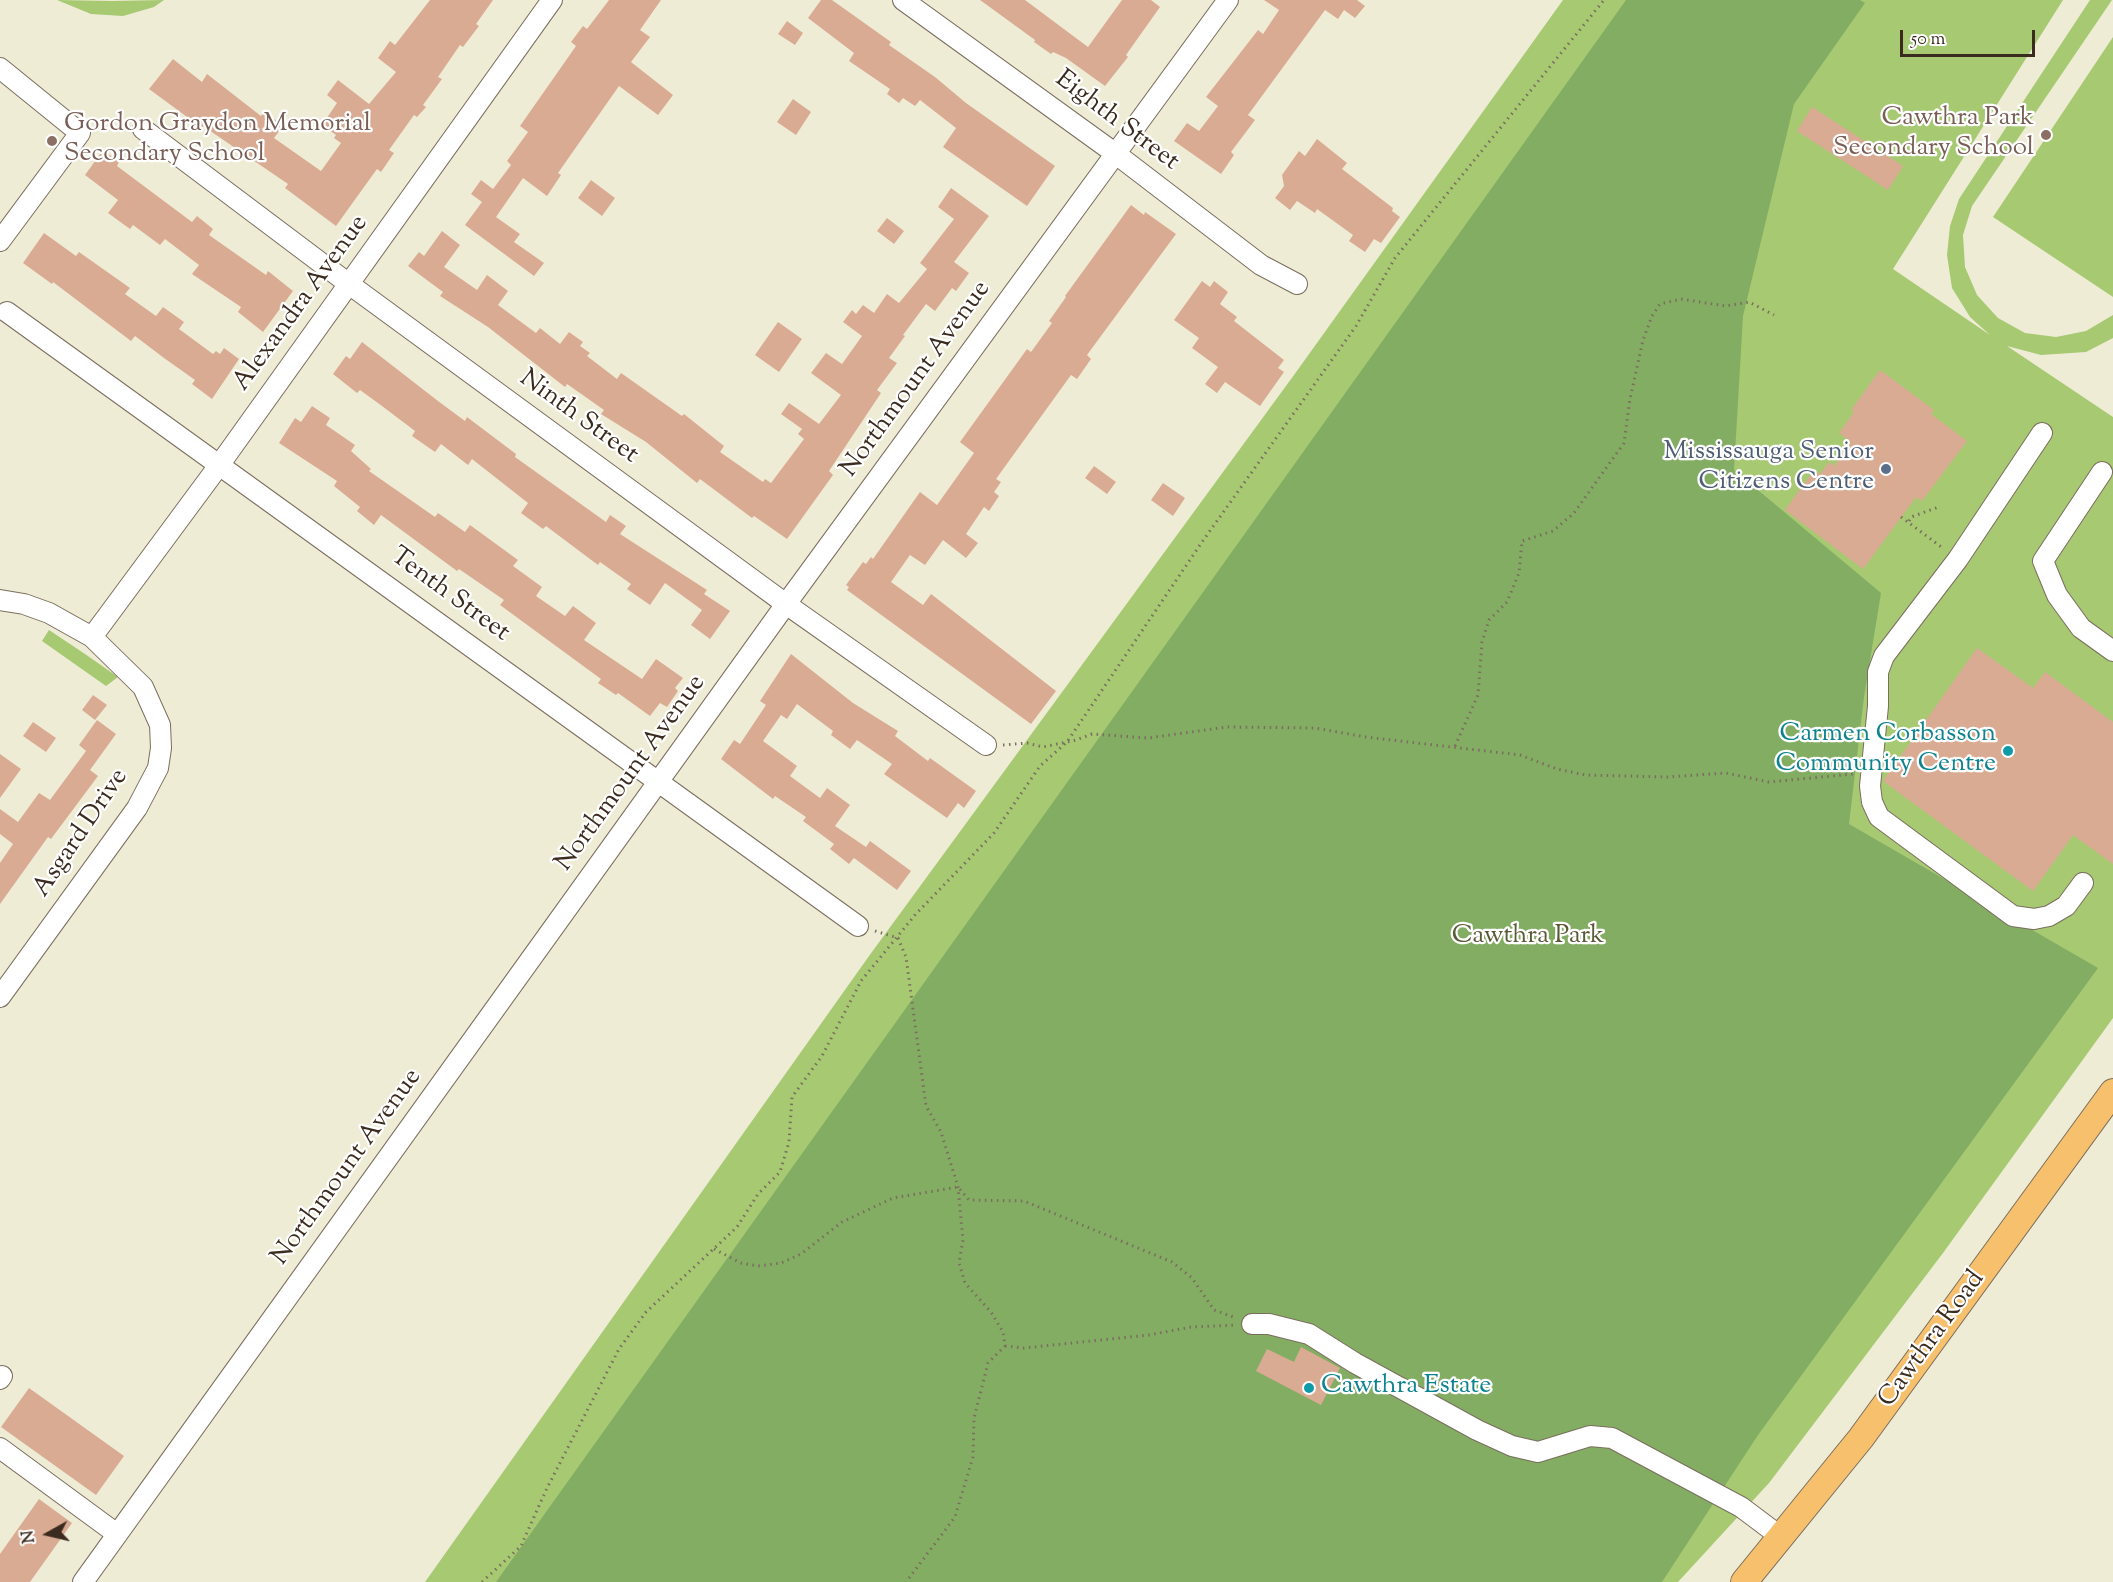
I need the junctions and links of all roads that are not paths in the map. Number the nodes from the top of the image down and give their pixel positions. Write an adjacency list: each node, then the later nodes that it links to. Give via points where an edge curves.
1 (552, 0): 8 (street, Alexandra Avenue)
2 (903, 0): 6 (street, Eighth Street)
3 (1228, 0): 6 (street, Northmount Avenue)
4 (0, 68): 7 (street, via 80,133)
5 (143, 129): 8 (street, Ninth Street)
6 (1116, 154): 9 (street, Eighth Street, via 1261,265); 15 (street, Northmount Avenue)
7 (0, 241)
8 (349, 284): 12 (street, Alexandra Avenue); 15 (street, Ninth Street)
9 (1297, 284)
10 (7, 312): 12 (street, Tenth Street)
11 (2042, 433): 20 (street, via 1958,559 1884,656 1878,672 1870,772 1872,802 1879,817 2013,916 2049,916 2066,906)
12 (220, 464): 16 (street, Alexandra Avenue); 19 (street, Tenth Street)
13 (2102, 472): 17 (street, via 2043,561 2057,595 2081,628)
14 (0, 600): 16 (street, Asgard Drive, via 49,613)
15 (786, 604): 18 (street, Ninth Street); 19 (street, Northmount Avenue)
16 (93, 637): 22 (street, Asgard Drive, via 143,687 152,702 160,725 158,768 137,807)
17 (2113, 651)
18 (986, 745)
19 (660, 783): 21 (street, Tenth Street); 26 (street, Northmount Avenue)
20 (2083, 883)
21 (858, 926)
22 (0, 997)
23 (2113, 1092): 27 (main road, Cawthra Road, via 1861,1438)
24 (1252, 1324): 27 (street, via 1310,1334 1355,1363 1512,1446 1538,1452 1590,1436 1612,1438 1741,1507)
25 (0, 1448): 26 (street)
26 (117, 1534): 28 (street, Northmount Avenue)
27 (1781, 1538): 29 (main road, Cawthra Road)
28 (83, 1582)
29 (1744, 1582)

